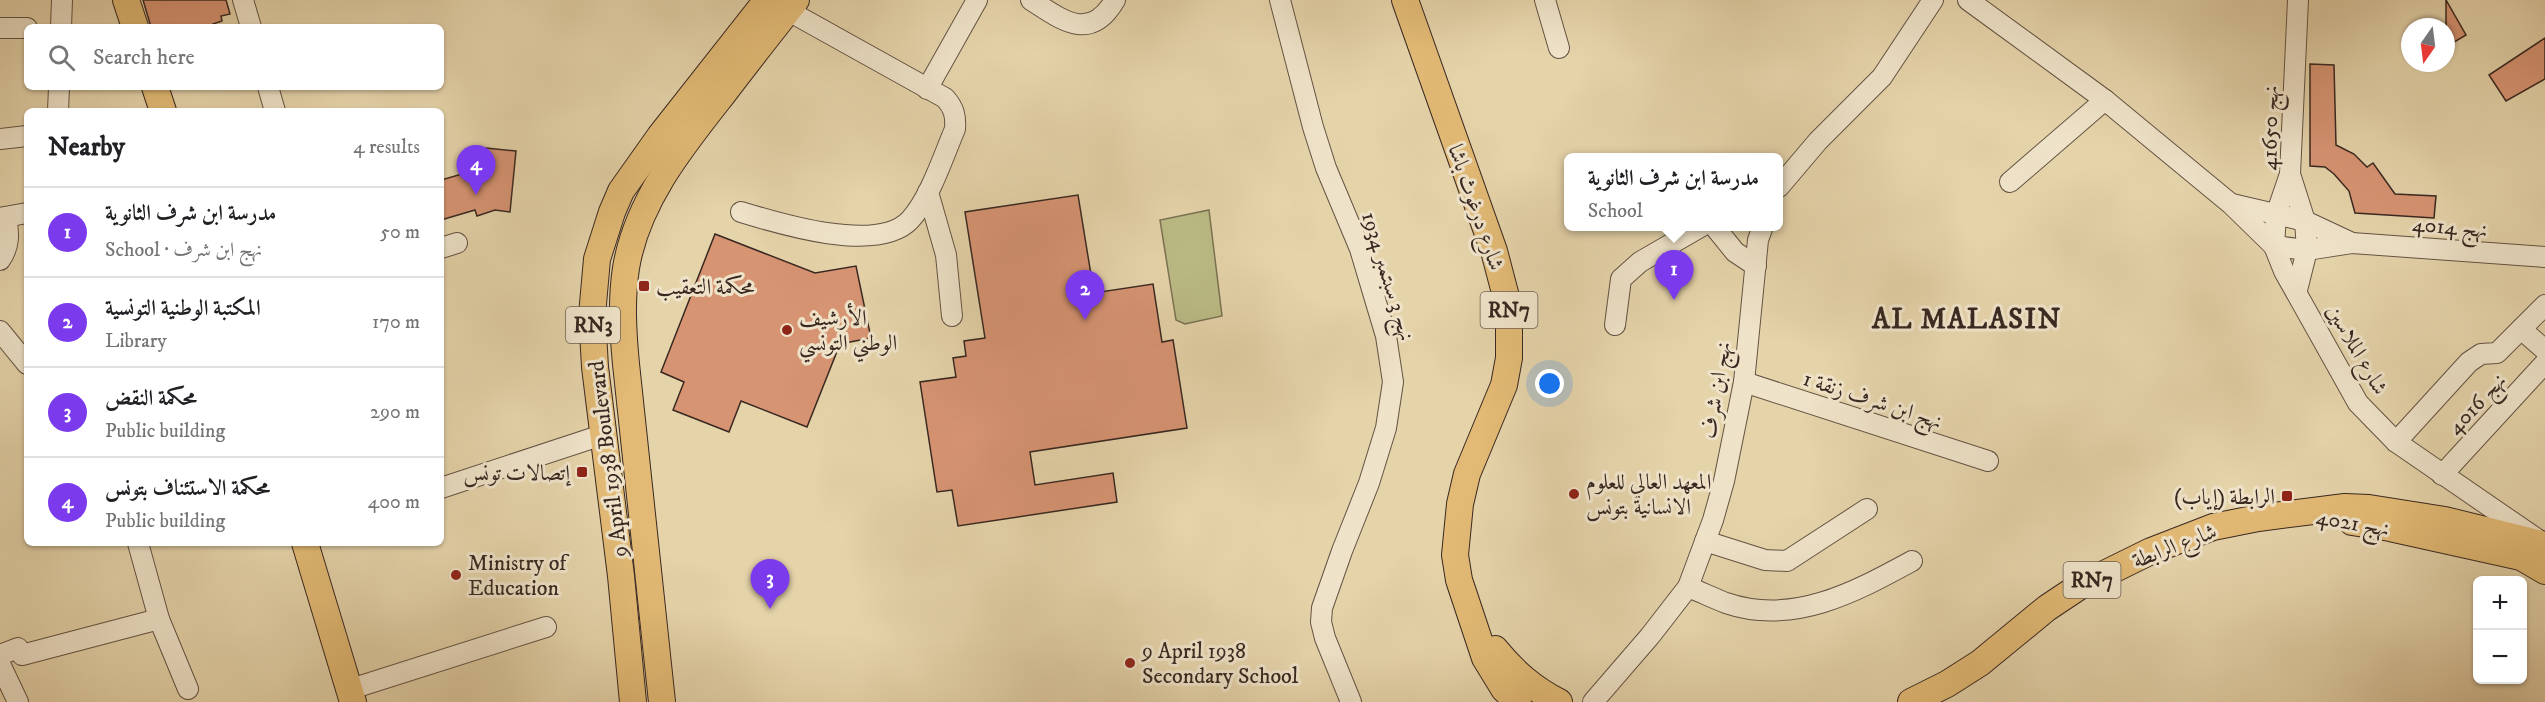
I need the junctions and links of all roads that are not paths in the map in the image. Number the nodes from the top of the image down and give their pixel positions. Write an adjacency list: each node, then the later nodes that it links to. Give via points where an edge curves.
1 (62, 0): 14 (street)
2 (126, 0): 15 (main road)
3 (243, 0): 16 (street)
4 (977, 0): 20 (street)
5 (1030, 0): 6 (street, via 1082,26 1098,21)
6 (1115, 0)
7 (1280, 0): 89 (street, نهج 3 سبتمبر 1934, via 1326,168 1360,249 1386,336 1393,382 1386,428 1369,483 1322,608 1325,638)
8 (1405, 0): 76 (main road, شارع درغوث باشا / RN7, via 1494,251 1509,308 1509,358 1503,385 1467,474 1456,528 1459,580)
9 (1545, 0): 19 (street)
10 (1933, 0): 31 (street, via 1882,77)
11 (1968, 0): 24 (street, شارع الملاسين)
12 (2298, 0): 30 (street, نهج 41650)
13 (780, 3): 20 (street); 59 (main road, 9 April 1938 Boulevard / RN3, via 660,136 621,191 612,212 597,259 592,315); 78 (main road, 9 April 1938 Boulevard / RN3, via 651,195 626,267 622,321)
14 (61, 24)
15 (134, 24)
16 (250, 24)
17 (0, 28): 18 (street)
18 (24, 28)
19 (1559, 48)
20 (927, 88): 33 (street, via 945,98 956,118 955,129)
21 (59, 90): 25 (street)
22 (156, 90): 26 (main road)
23 (269, 90): 27 (street)
24 (2104, 100): 32 (street); 34 (street, شارع الملاسين)
25 (58, 108)
26 (162, 108)
27 (274, 108)
28 (24, 136): 29 (street)
29 (0, 139)
30 (2290, 174): 37 (street, شارع الملاسين); 39 (street, نهج 41650)
31 (1783, 182)
32 (2010, 182)
33 (927, 192): 35 (street, via 910,220 894,232 869,237 792,228); 51 (street, via 946,255)
34 (2231, 204): 37 (street, شارع الملاسين); 44 (street, شارع الملاسين)
35 (741, 212)
36 (24, 214): 38 (street)
37 (2276, 215): 39 (street, شارع الملاسين); 44 (street, شارع الملاسين)
38 (3, 218): 47 (street, via 9,229 7,250)
39 (2305, 220): 43 (street, نهج 4014); 45 (street, نهج 41650)
40 (1693, 231): 52 (street, via 1640,262 1621,279)
41 (1718, 231): 48 (street, via 1735,252)
42 (1761, 231): 48 (street, نهج ابن شرف)
43 (2352, 243): 45 (street, نهج 4014); 46 (street, نهج 4014)
44 (2274, 246): 45 (street); 49 (street, شارع الملاسين)
45 (2307, 250): 49 (street, نهج 41650)
46 (2545, 257)
47 (0, 260)
48 (1756, 266): 58 (street, نهج ابن شرف)
49 (2297, 290): 60 (street, شارع الملاسين, via 2358,403)
50 (2545, 304): 53 (street)
51 (952, 316)
52 (1615, 325)
53 (2521, 329): 55 (street); 60 (street, via 2497,353 2481,354 2469,362)
54 (0, 332): 56 (street)
55 (2545, 350)
56 (24, 360)
57 (2545, 363): 62 (street, نهج 4016)
58 (1744, 382): 61 (street, نهج ابن شرف زنقة 1); 67 (street, نهج ابن شرف, via 1724,481)
59 (602, 435): 63 (street); 86 (main road, 9 April 1938 Boulevard / RN3, via 621,576)
60 (2396, 442): 62 (street, شارع الملاسين)
61 (1988, 461)
62 (2442, 475): 66 (street, شارع الملاسين)
63 (444, 487)
64 (1868, 509): 67 (street, via 1787,561 1765,560)
65 (2298, 513): 66 (main road, نهج 4021 / RN7, via 2390,528); 94 (main road, شارع الرابطة / RN7, via 2213,527 2151,551 2080,586 1980,663)
66 (2515, 538): 68 (main road, نهج 4021 / RN7); 72 (main road); 73 (main road, نهج 4021 / RN7)
67 (1705, 541): 74 (street, نهج ابن شرف)
68 (2545, 545)
69 (139, 546): 75 (street)
70 (306, 546): 84 (main road)
71 (1912, 561): 74 (street, via 1849,594 1781,611 1727,603)
72 (2545, 565)
73 (2545, 571)
74 (1688, 586): 93 (street, نهج ابن شرف)
75 (159, 619): 79 (street, via 22,655 18,648); 83 (street)
76 (1475, 626): 81 (main road, شارع درغوث باشا / RN7); 92 (main road, شارع درغوث باشا / RN7, via 1517,675)
77 (546, 627): 84 (street)
78 (655, 638): 87 (main road, 9 April 1938 Boulevard / RN3); 88 (main road, 9 April 1938 Boulevard)
79 (0, 655)
80 (0, 664): 82 (street)
81 (1493, 671): 90 (main road); 91 (main road, شارع درغوث باشا / RN7)
82 (4, 686): 85 (street)
83 (188, 689)
84 (352, 695)
85 (18, 702)
86 (631, 702)
87 (662, 702)
88 (668, 702)
89 (1352, 702)
90 (1496, 702)
91 (1518, 702)
92 (1558, 702)
93 (1593, 702)
94 (1911, 702)

